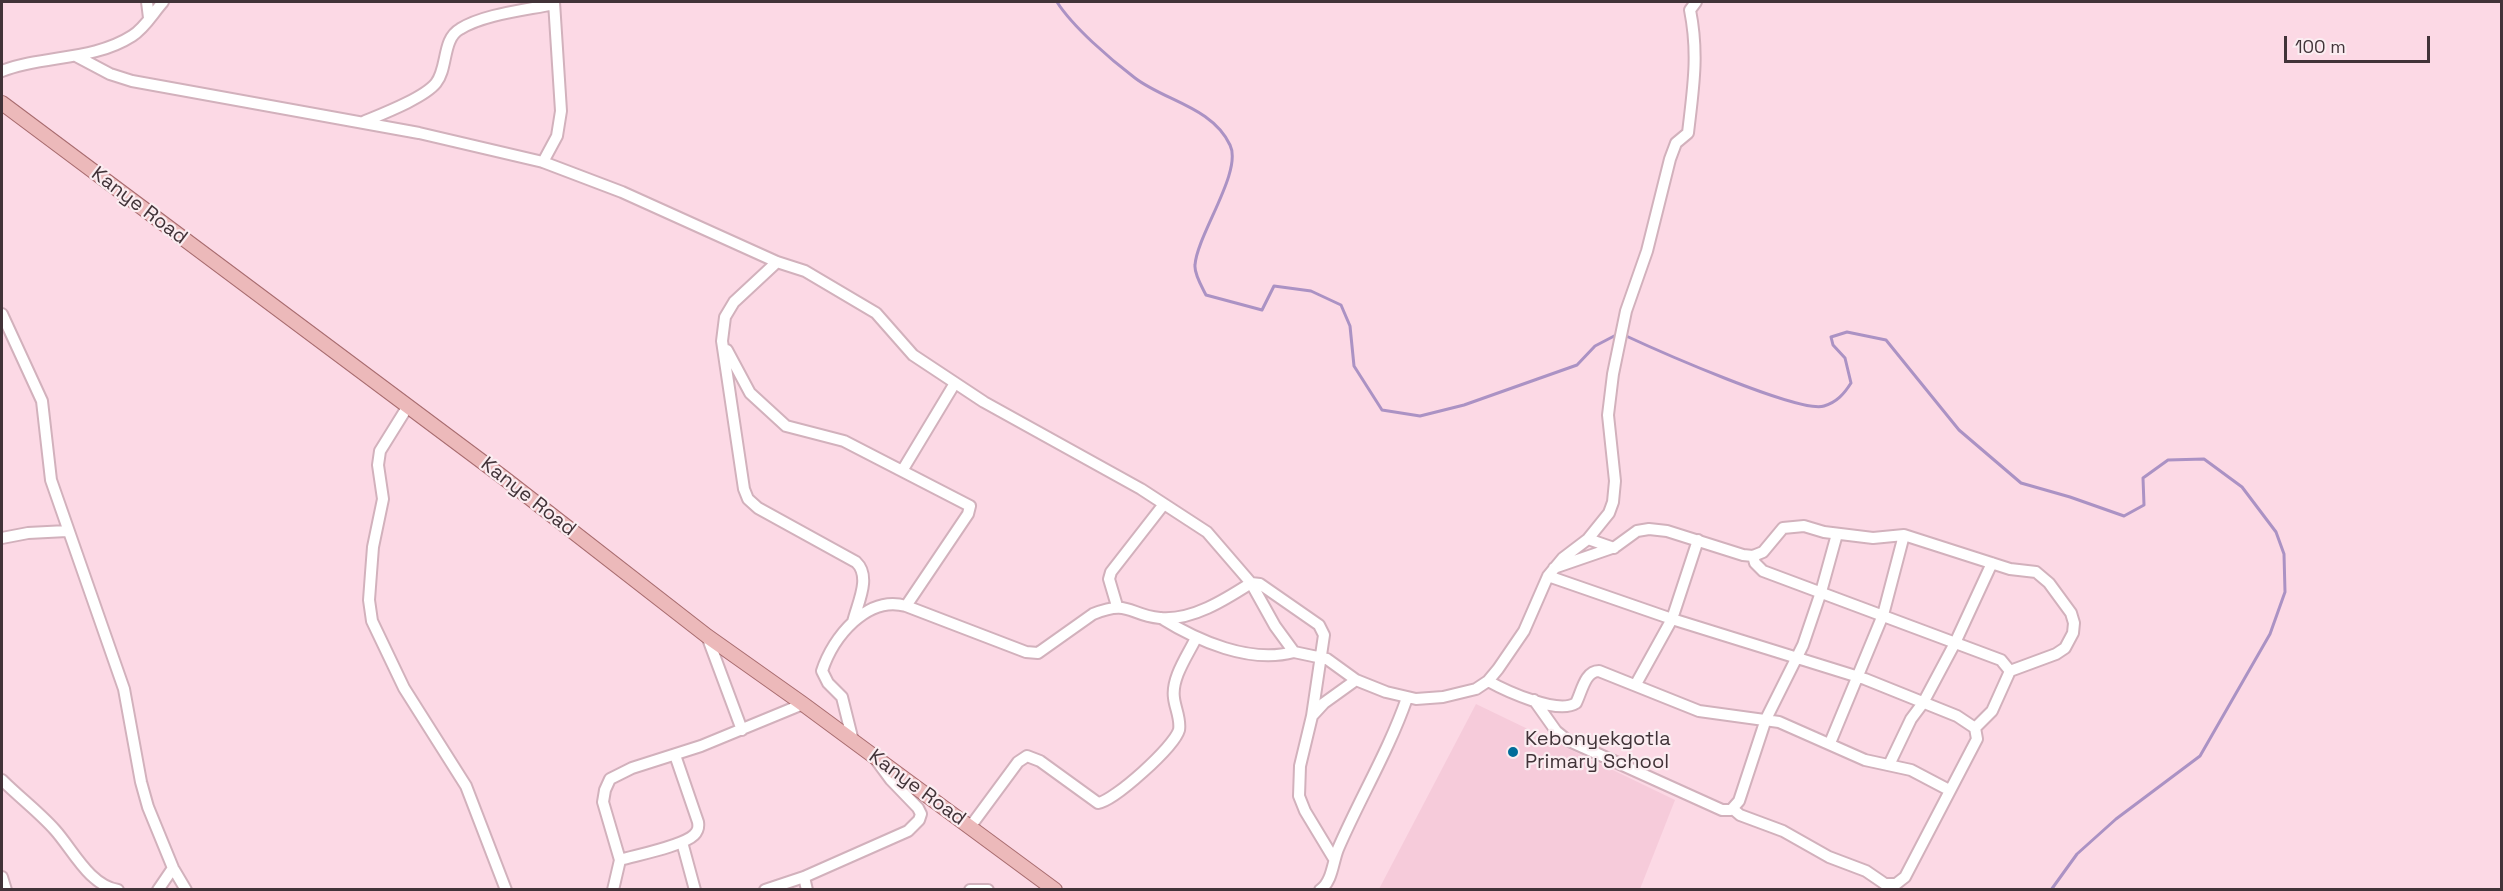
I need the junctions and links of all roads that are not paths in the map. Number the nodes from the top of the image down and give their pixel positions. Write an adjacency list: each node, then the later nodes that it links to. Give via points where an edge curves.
1 (147, 2): 5 (street)
2 (163, 2): 5 (street)
3 (554, 3): 9 (street, via 459,29 449,42 435,85); 10 (street, via 561,111 557,136)
4 (1691, 4): 18 (street, via 1696,58 1688,133 1676,143 1647,251 1626,311 1608,415 1616,492)
5 (149, 18): 6 (street, via 131,37)
6 (76, 56): 7 (street, via 17,65); 9 (street, via 132,81)
7 (2, 72)
8 (2, 103): 15 (main road, Kanye Road)
9 (363, 122): 10 (street)
10 (543, 162): 11 (street, via 622,192)
11 (777, 262): 13 (street, via 734,302 725,317); 14 (street, via 805,271 876,313 913,355)
12 (2, 314): 19 (street, via 42,401 51,480)
13 (722, 341): 16 (street, via 750,393 786,426 844,441); 36 (street, via 748,499 861,567 864,575)
14 (955, 383): 16 (street); 17 (street)
15 (408, 406): 37 (main road, Kanye Road); 77 (street, via 381,451 378,465 383,499 373,547 369,600 372,621 404,688 465,786)
16 (902, 471): 31 (street, via 966,503 970,510)
17 (1164, 504): 29 (street, via 1207,531); 32 (street, via 1110,572)
18 (1600, 525): 23 (street); 25 (street)
19 (67, 531): 22 (street); 68 (street, via 124,689 141,782)
20 (1837, 534): 21 (street, via 1873,538); 26 (street, via 1787,526 1766,549); 30 (street)
21 (1904, 535): 27 (street); 33 (street)
22 (2, 538)
23 (1588, 539): 25 (street); 28 (street)
24 (1698, 540): 25 (street, via 1649,529); 26 (street); 35 (street)
25 (1610, 546): 28 (street)
26 (1753, 556): 30 (street, via 1763,571)
27 (1992, 564): 39 (street); 43 (street, via 2042,575 2071,613 2074,623 2071,638 2061,651)
28 (1551, 572): 35 (street); 46 (street, via 1524,631)
29 (1251, 583): 34 (street, via 1210,606); 40 (street); 41 (street, via 1266,587 1319,625 1324,635)
30 (1821, 592): 33 (street); 42 (street)
31 (906, 606): 32 (street, via 1033,653 1042,652 1093,614); 36 (street, via 879,606)
32 (1117, 606): 34 (street)
33 (1883, 615): 39 (street); 44 (street)
34 (1161, 618): 38 (street)
35 (1672, 619): 42 (street); 47 (street)
36 (853, 622): 56 (street, via 842,633 822,671 842,697)
37 (707, 636): 51 (main road, Kanye Road); 55 (street)
38 (1197, 638): 40 (street, via 1273,657); 64 (street, via 1175,687 1177,735 1130,782 1098,803 1040,761 1027,756 1018,762)
39 (1955, 643): 43 (street, via 2001,660); 50 (street)
40 (1294, 652): 41 (street)
41 (1320, 658): 45 (street); 52 (street)
42 (1796, 659): 44 (street); 53 (street)
43 (2010, 670): 54 (street, via 1992,711)
44 (1858, 676): 50 (street); 57 (street)
45 (1356, 680): 48 (street); 52 (street)
46 (1488, 681): 48 (street, via 1463,693); 49 (street)
47 (1636, 684): 49 (street, via 1595,670 1574,705 1562,707); 53 (street, via 1698,711)
48 (1407, 698): 66 (street)
49 (1534, 700): 63 (street, via 1567,740 1722,810)
50 (1923, 703): 54 (street, via 1958,716); 60 (street)
51 (803, 704): 55 (street); 56 (main road, Kanye Road)
52 (1312, 716): 66 (street, via 1300,766 1299,796)
53 (1766, 719): 57 (street); 63 (street, via 1739,801)
54 (1975, 728): 62 (street, via 1977,739)
55 (742, 730): 58 (street)
56 (853, 741): 59 (main road, Kanye Road)
57 (1830, 743): 60 (street, via 1864,760)
58 (675, 755): 65 (street, via 699,828); 67 (street, via 617,774 604,790 603,802)
59 (874, 757): 64 (main road, Kanye Road); 71 (street, via 918,808 920,820 908,831)
60 (1889, 765): 62 (street, via 1911,770)
61 (2, 780): 69 (street, via 54,829)
62 (1949, 790): 63 (street, via 1905,877 1893,885 1829,857 1783,831 1740,815)
63 (1733, 808)
64 (970, 827): 84 (main road, Kanye Road)
65 (682, 842): 67 (street); 79 (street)
66 (1334, 859): 85 (street, via 1328,883)
67 (620, 860): 78 (street)
68 (173, 868): 75 (street); 76 (street)
69 (87, 870): 72 (street); 74 (street)
70 (2, 877): 73 (street)
71 (804, 877): 80 (street); 81 (street)
72 (114, 889)
73 (6, 890)
74 (95, 890)
75 (158, 890)
76 (186, 890)
77 (506, 890)
78 (612, 890)
79 (695, 890)
80 (765, 890)
81 (807, 890)
82 (970, 890): 83 (street)
83 (988, 890)
84 (1055, 890)
85 (1320, 890)

